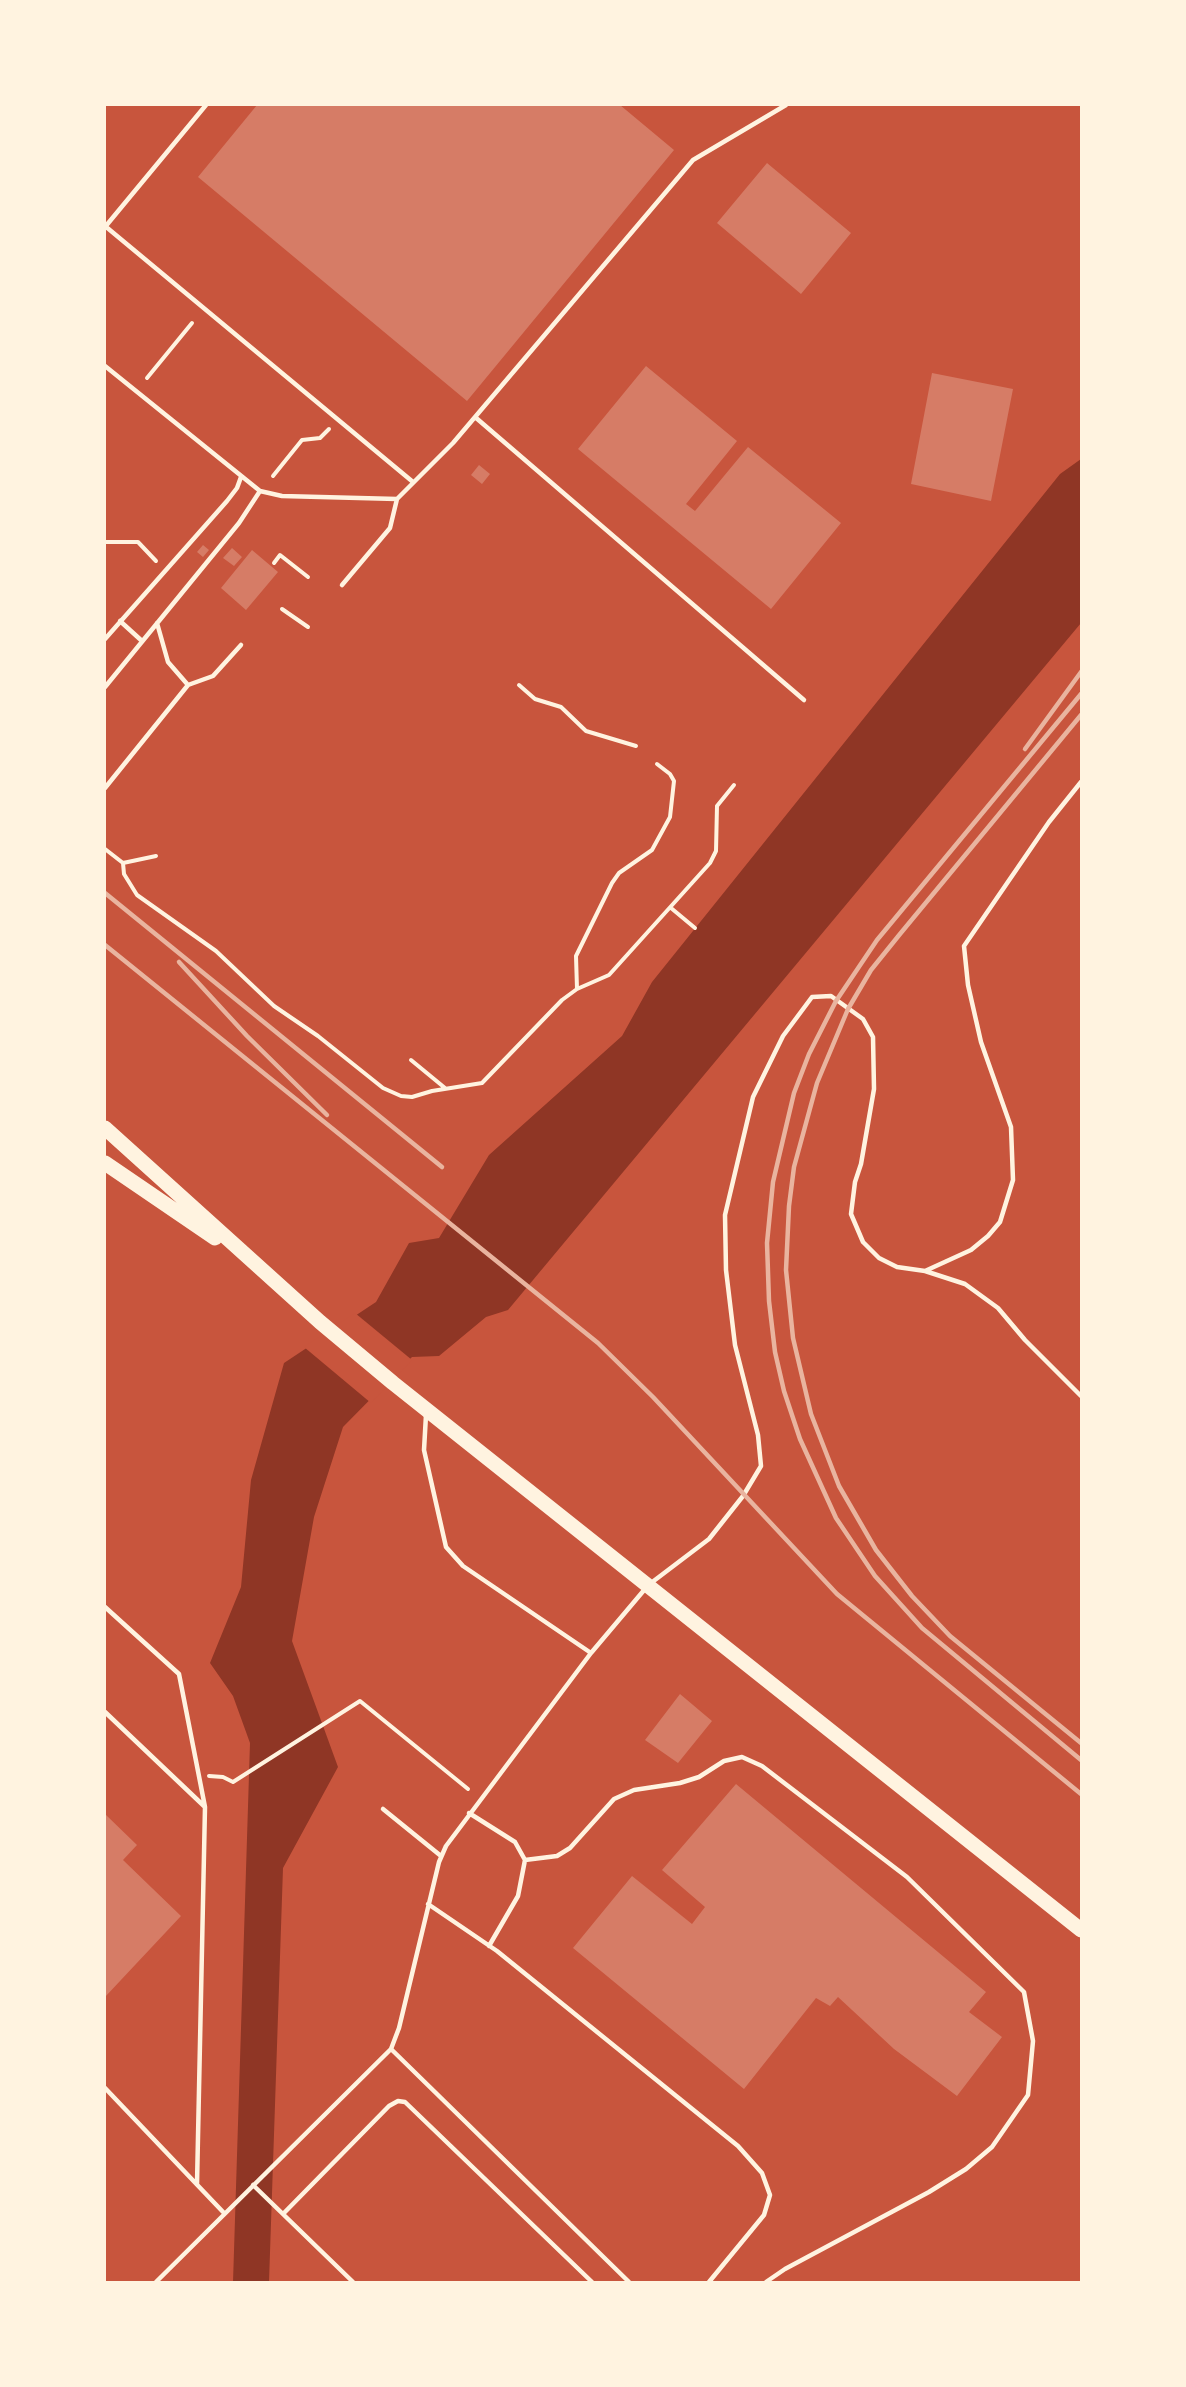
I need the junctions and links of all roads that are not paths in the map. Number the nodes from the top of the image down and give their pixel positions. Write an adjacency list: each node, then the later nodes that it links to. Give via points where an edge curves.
1 (206, 105): 3 (lane)
2 (786, 105): 5 (lane, via 693,160)
3 (105, 227): 7 (lane)
4 (105, 366): 6 (lane)
5 (475, 417): 7 (lane); 18 (lane)
6 (241, 477): 8 (lane); 11 (lane, via 227,501)
7 (413, 482): 9 (lane)
8 (260, 491): 9 (lane, via 282,496); 12 (lane, via 239,523)
9 (398, 499): 10 (lane, via 390,528)
10 (342, 585)
11 (120, 621): 13 (lane); 14 (lane)
12 (157, 623): 14 (lane); 16 (lane, via 168,662)
13 (105, 639)
14 (142, 641): 17 (lane)
15 (241, 645): 16 (lane, via 213,676)
16 (188, 685): 20 (lane)
17 (105, 687)
18 (804, 700)
19 (1081, 782): 24 (lane, via 964,946 981,1042 1011,1127 1013,1180 1000,1222 988,1236 971,1250)
20 (105, 788)
21 (105, 1128): 23 (main road)
22 (105, 1163): 23 (main road)
23 (262, 1270): 26 (main road)
24 (925, 1271): 25 (lane, via 965,1284 999,1308 1025,1341); 27 (lane, via 897,1267 879,1258 863,1242 851,1214 874,1089 873,1036 863,1019 831,996 812,997 783,1035 753,1097 726,1215 726,1270 735,1345 758,1435 761,1466 743,1496 708,1539)
25 (1081, 1396)
26 (426, 1409): 27 (main road); 29 (lane, via 424,1450 446,1547 463,1566)
27 (649, 1584): 29 (lane); 37 (main road)
28 (105, 1607): 31 (lane, via 179,1674)
29 (591, 1653): 33 (lane)
30 (105, 1712): 31 (lane)
31 (205, 1807): 41 (lane)
32 (383, 1809): 34 (lane)
33 (469, 1813): 34 (lane); 35 (lane, via 515,1842)
34 (441, 1856): 36 (lane)
35 (525, 1860): 38 (lane, via 518,1896); 50 (lane, via 557,1856 570,1848 614,1799 634,1790 699,1777 724,1761 742,1757 762,1766 907,1877 1024,1992 1033,2041 1028,2095 992,2147 930,2192)
36 (428, 1904): 38 (lane); 39 (lane)
37 (1081, 1930)
38 (489, 1946): 49 (lane, via 738,2146 762,2173 770,2195 764,2216)
39 (391, 2049): 42 (lane); 48 (lane)
40 (105, 2088): 41 (lane)
41 (197, 2184): 43 (lane)
42 (253, 2185): 43 (lane); 44 (lane)
43 (225, 2213): 45 (lane)
44 (283, 2214): 46 (lane); 47 (lane, via 389,2106 405,2102)
45 (156, 2282)
46 (353, 2282)
47 (592, 2282)
48 (629, 2282)
49 (710, 2282)
50 (766, 2282)

